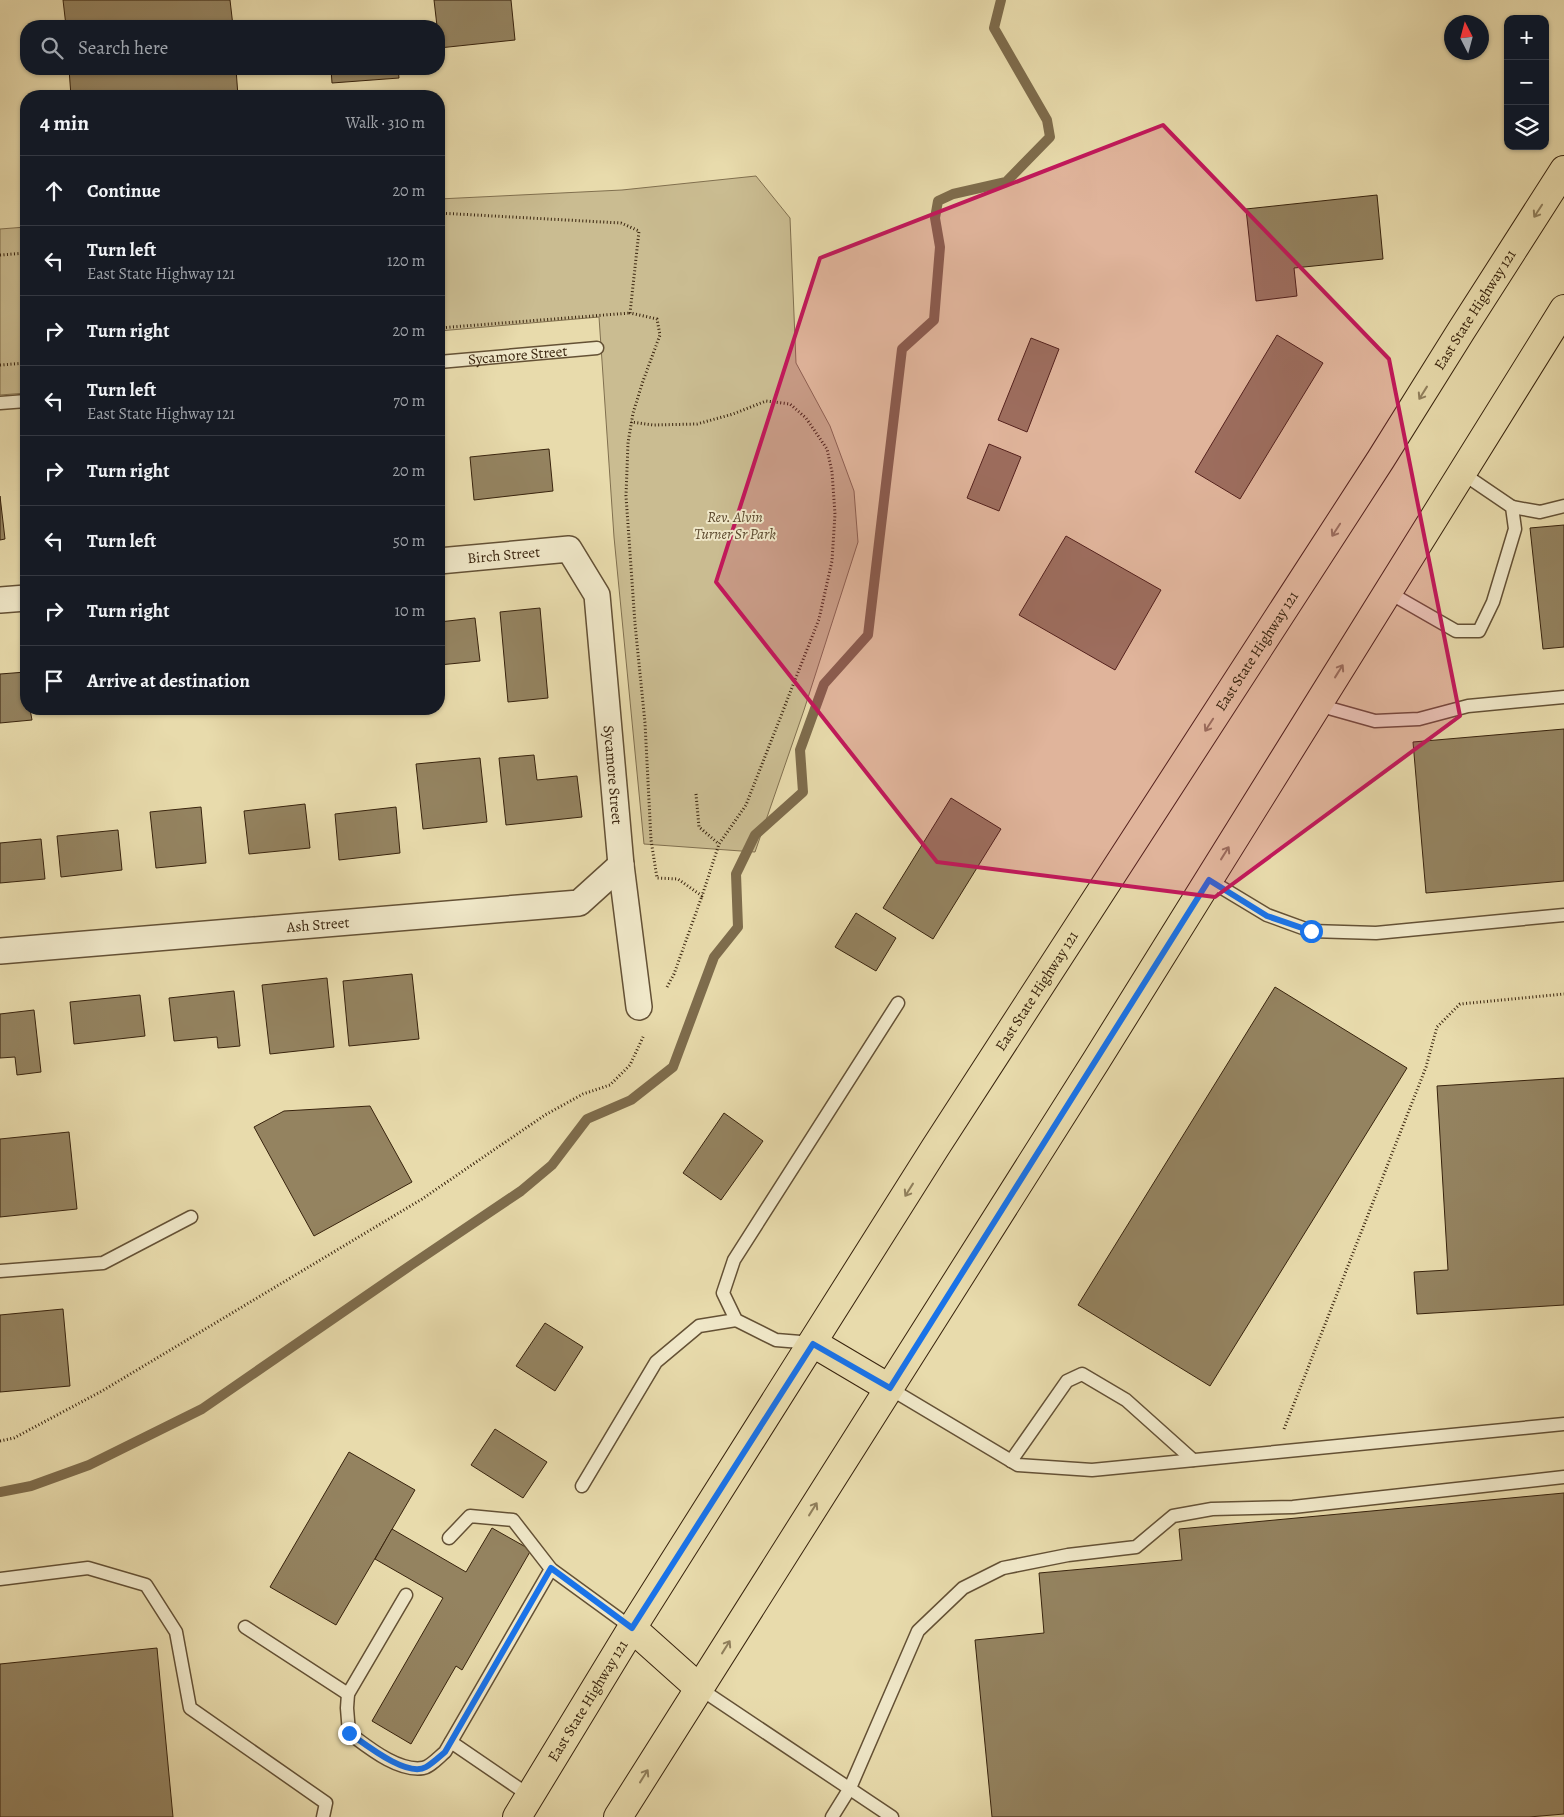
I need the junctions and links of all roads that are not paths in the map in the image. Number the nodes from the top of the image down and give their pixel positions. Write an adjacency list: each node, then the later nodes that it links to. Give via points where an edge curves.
1 (1564, 170): 26 (main road, East State Highway 121, one-way to 26, via 1382,459 935,1148)
2 (1564, 309): 7 (main road)
3 (597, 348): 4 (lane, Sycamore Street)
4 (445, 361)
5 (20, 402): 6 (lane)
6 (0, 404)
7 (1462, 473): 9 (lane); 12 (main road)
8 (1564, 506): 9 (lane, via 1540,512)
9 (1512, 507): 12 (lane, via 1515,529 1493,602 1478,631 1456,631)
10 (569, 549): 11 (street, Birch Street); 17 (street, Sycamore Street, via 597,595)
11 (445, 560)
12 (1388, 592): 16 (main road, one-way to 12)
13 (20, 598): 14 (street)
14 (0, 600)
15 (1564, 697): 16 (lane, via 1468,706 1419,720 1376,721)
16 (1318, 705): 18 (main road, one-way to 16)
17 (621, 865): 20 (street, Ash Street, via 579,903); 22 (street, Sycamore Street)
18 (1209, 880): 19 (lane, via 1267,916 1311,931 1376,933); 27 (main road)
19 (1564, 915)
20 (0, 952)
21 (898, 1003): 25 (lane, via 734,1260 723,1294)
22 (639, 1007)
23 (191, 1217): 24 (lane, via 103,1263)
24 (0, 1271)
25 (736, 1320): 26 (lane, via 776,1340); 32 (lane, via 699,1326 656,1362)
26 (813, 1344): 27 (main road); 38 (main road, East State Highway 121)
27 (890, 1388): 30 (lane); 39 (main road, one-way to 27)
28 (1564, 1424): 29 (lane)
29 (1193, 1460): 30 (lane, via 1092,1470 1018,1465); 30 (lane, via 1126,1400 1082,1374 1067,1381)
30 (1011, 1461)
31 (1564, 1477): 42 (lane, via 1294,1507 1212,1509 1173,1516 1136,1548 1068,1555 1004,1568 963,1588 918,1631)
32 (582, 1486)
33 (449, 1538): 34 (lane, via 470,1516 513,1520)
34 (551, 1568): 38 (lane); 41 (lane)
35 (0, 1579): 44 (lane, via 88,1568 146,1585 176,1632 190,1708 326,1803)
36 (406, 1595): 40 (lane)
37 (245, 1628): 40 (lane)
38 (632, 1628): 39 (main road); 43 (main road, East State Highway 121)
39 (700, 1688): 42 (lane); 45 (main road, one-way to 39)
40 (348, 1694): 41 (lane, via 349,1733 406,1768 425,1768 445,1752)
41 (451, 1742): 43 (lane)
42 (850, 1788): 46 (lane); 47 (lane)
43 (524, 1807)
44 (323, 1817)
45 (618, 1817)
46 (832, 1817)
47 (892, 1817)

